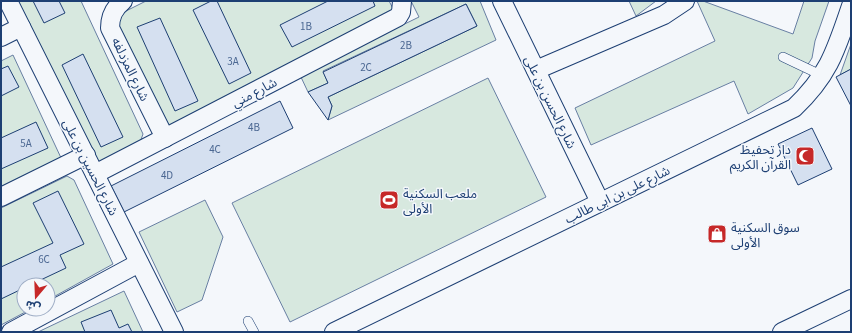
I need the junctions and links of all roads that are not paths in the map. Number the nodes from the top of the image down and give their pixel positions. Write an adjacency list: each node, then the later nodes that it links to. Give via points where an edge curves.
1 (8, 1): 7 (street, شارع الحسين بن على)
2 (123, 1): 12 (street, شارع المزدلفه, via 112,13 110,28)
3 (402, 1): 12 (street, شارع مني, via 398,17)
4 (502, 1): 10 (street, شارع الحسن بن على)
5 (685, 1): 10 (street, via 664,15)
6 (851, 6): 11 (street, شارع على بن ابى طالب, via 835,51)
7 (21, 27): 8 (street); 13 (street, شارع الحسين بن على)
8 (1, 37)
9 (783, 57): 11 (lane)
10 (536, 70): 16 (street, شارع الحسن بن على)
11 (822, 76): 16 (street, شارع على بن ابى طالب, via 794,108)
12 (165, 138): 14 (street, شارع مني)
13 (86, 155): 14 (street, شارع الحسين بن على); 15 (street)
14 (95, 174): 17 (street, شارع الحسين بن على)
15 (1, 196)
16 (600, 202): 23 (street, شارع على بن ابى طالب)
17 (139, 263): 20 (street); 21 (street, شارع الحسين بن على)
18 (851, 299): 24 (street)
19 (248, 321): 22 (lane)
20 (11, 332)
21 (174, 332)
22 (254, 332)
23 (334, 332)
24 (782, 332)

